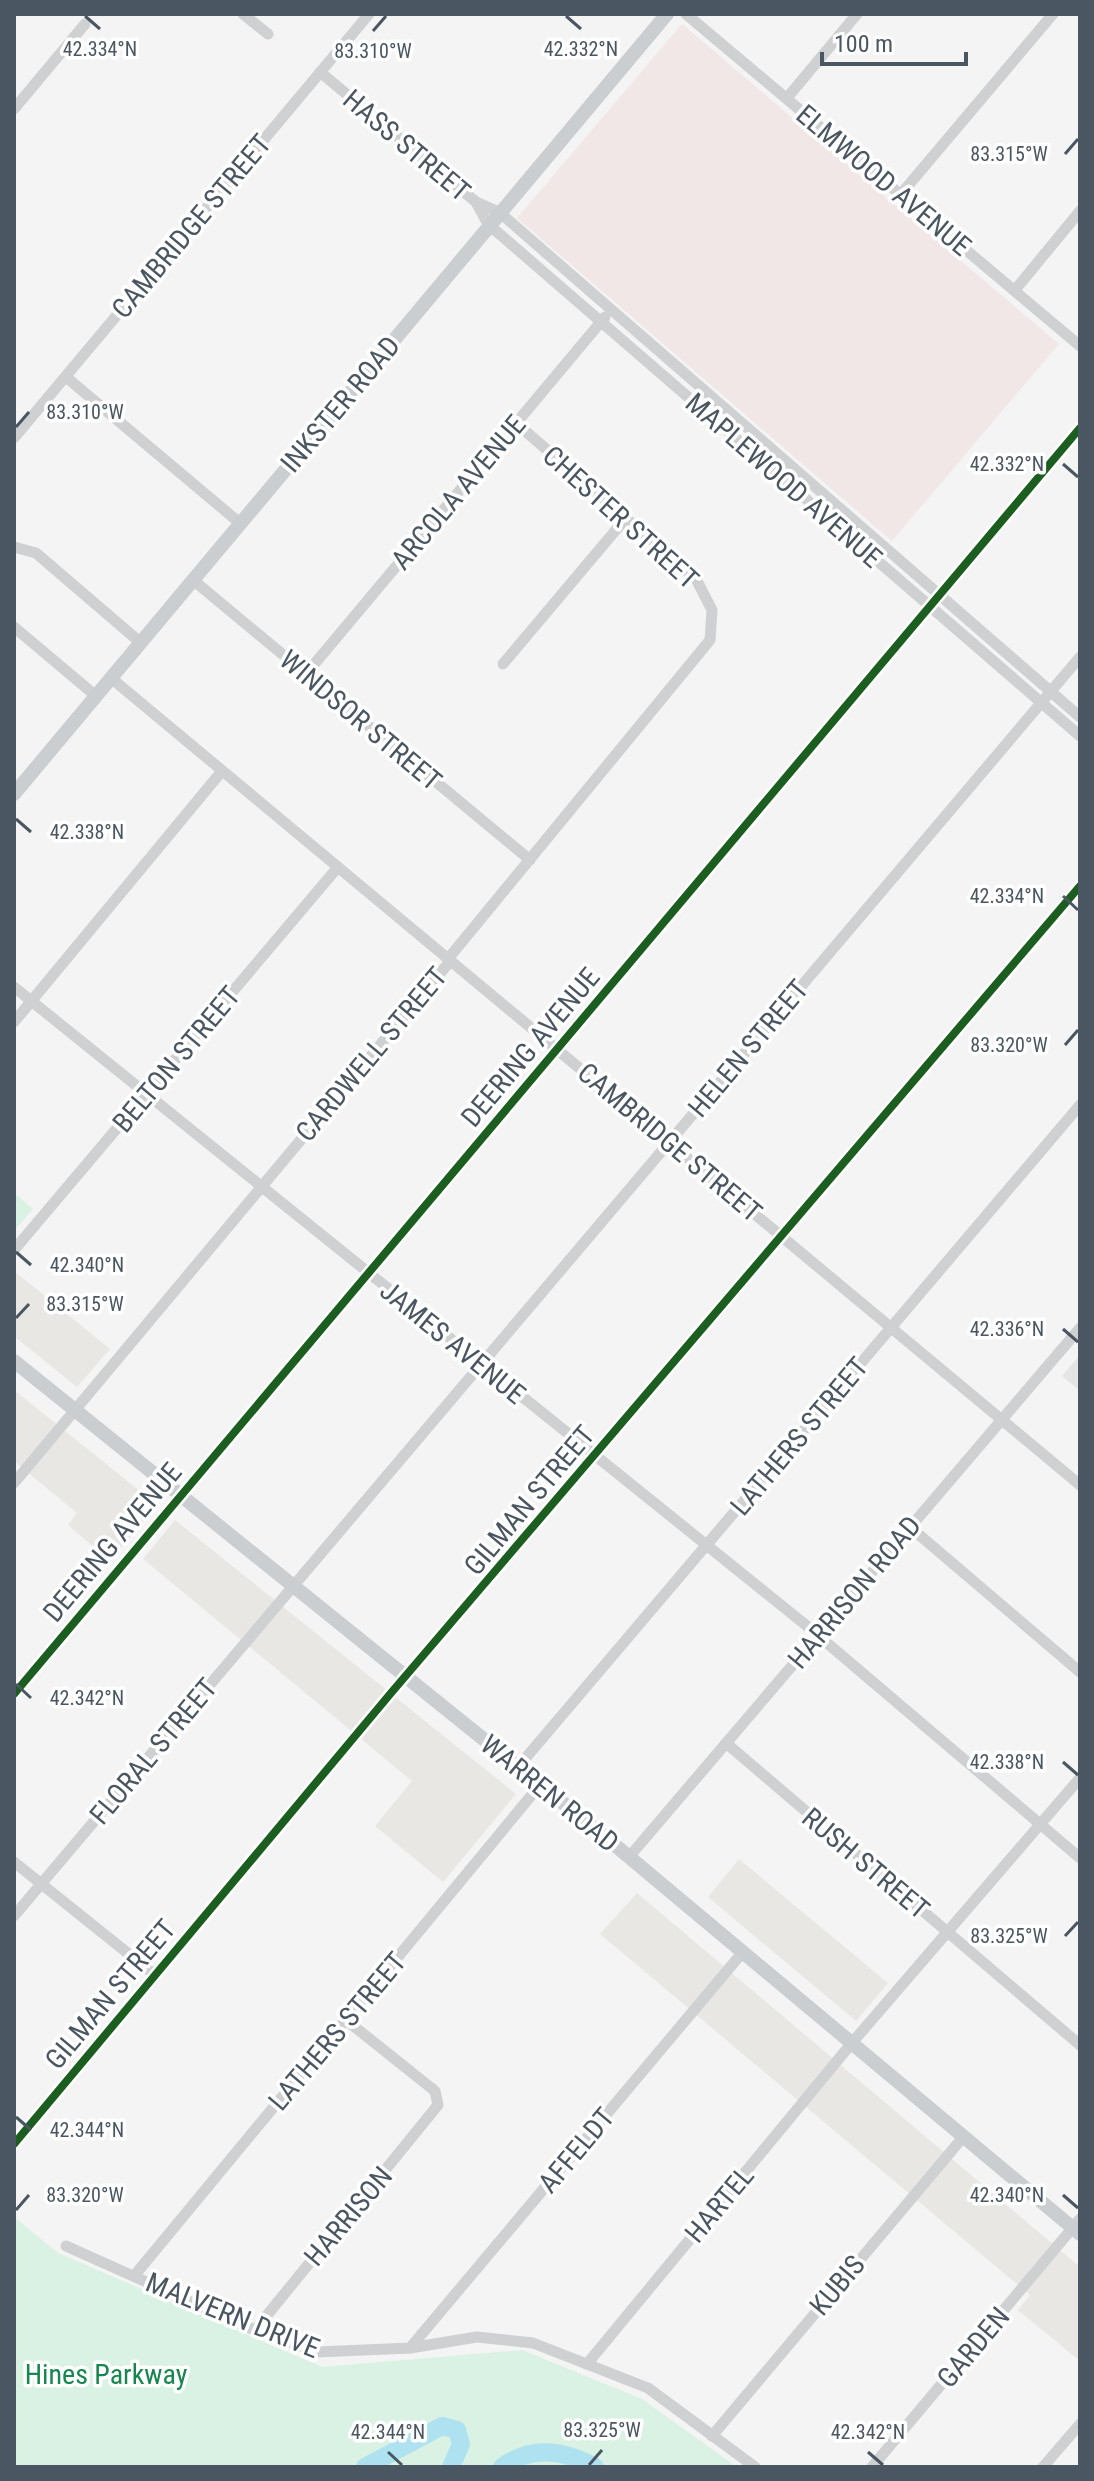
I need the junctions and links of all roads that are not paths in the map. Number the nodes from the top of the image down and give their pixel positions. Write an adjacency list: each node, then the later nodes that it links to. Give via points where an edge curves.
1 (243, 14): 8 (street)
2 (369, 14): 9 (street, CAMBRIDGE STREET)
3 (667, 14): 15 (main road, INKSTER ROAD)
4 (686, 14): 10 (street, ELMWOOD AVENUE)
5 (857, 14): 10 (street)
6 (1053, 14): 12 (street)
7 (85, 24): 11 (street)
8 (268, 34)
9 (320, 72): 13 (street, HASS STREET); 21 (street, CAMBRIDGE STREET)
10 (787, 98): 12 (street, ELMWOOD AVENUE)
11 (14, 109)
12 (901, 194): 17 (street, ELMWOOD AVENUE)
13 (476, 202): 15 (street, MAPLEWOOD AVENUE); 16 (street, HASS STREET)
14 (1080, 211): 17 (street)
15 (499, 212): 16 (main road, INKSTER ROAD); 18 (street, MAPLEWOOD AVENUE)
16 (488, 224): 19 (street, MAPLEWOOD AVENUE); 29 (main road, INKSTER ROAD)
17 (1015, 290): 20 (street, ELMWOOD AVENUE)
18 (610, 310): 19 (street, ARCOLA AVENUE); 22 (street, MAPLEWOOD AVENUE)
19 (601, 321): 22 (street, MAPLEWOOD AVENUE); 23 (street, ARCOLA AVENUE)
20 (1080, 346)
21 (66, 377): 25 (street, CAMBRIDGE STREET); 29 (street)
22 (718, 413): 26 (street, MAPLEWOOD AVENUE); 27 (street, MAPLEWOOD AVENUE)
23 (516, 423): 28 (street, CHESTER STREET); 39 (street, ARCOLA AVENUE)
24 (1080, 428): 32 (street, DEERING AVENUE)
25 (14, 438)
26 (834, 506): 27 (street); 32 (street, MAPLEWOOD AVENUE)
27 (826, 516): 33 (street, MAPLEWOOD AVENUE)
28 (626, 518): 34 (street, CHESTER STREET, via 696,579); 38 (street)
29 (241, 524): 31 (main road, INKSTER ROAD)
30 (14, 547): 36 (street, via 36,553)
31 (193, 580): 36 (main road, INKSTER ROAD); 39 (street, WINDSOR STREET)
32 (939, 594): 33 (street, DEERING AVENUE); 41 (street, MAPLEWOOD AVENUE)
33 (931, 607): 43 (street, MAPLEWOOD AVENUE); 55 (street, DEERING AVENUE)
34 (713, 618): 48 (street, CARDWELL STREET, via 710,640 698,659)
35 (14, 627): 42 (street)
36 (141, 643): 40 (main road, INKSTER ROAD)
37 (1080, 657): 41 (street, HELEN STREET)
38 (503, 664)
39 (306, 674): 48 (street, WINDSOR STREET)
40 (111, 678): 42 (main road, INKSTER ROAD); 46 (street, CAMBRIDGE STREET)
41 (1051, 692): 43 (street, HELEN STREET); 44 (street, MAPLEWOOD AVENUE)
42 (96, 696): 47 (main road, INKSTER ROAD)
43 (1042, 703): 45 (street, MAPLEWOOD AVENUE); 58 (street, HELEN STREET)
44 (1080, 717)
45 (1080, 736)
46 (222, 771): 49 (street, CAMBRIDGE STREET); 53 (street)
47 (14, 794)
48 (530, 860): 51 (street, CARDWELL STREET)
49 (338, 867): 51 (street, CAMBRIDGE STREET); 56 (street, BELTON STREET)
50 (1080, 886): 60 (street, GILMAN STREET)
51 (449, 959): 55 (street, CAMBRIDGE STREET); 59 (street, CARDWELL STREET)
52 (14, 987): 53 (street, JAMES AVENUE)
53 (32, 1001): 54 (street); 56 (street, JAMES AVENUE)
54 (14, 1022)
55 (557, 1049): 58 (street, CAMBRIDGE STREET); 62 (street, DEERING AVENUE)
56 (147, 1094): 59 (street, JAMES AVENUE); 61 (street, BELTON STREET)
57 (1080, 1105): 63 (street, LATHERS STREET)
58 (669, 1142): 60 (street, CAMBRIDGE STREET); 66 (street, HELEN STREET)
59 (260, 1186): 62 (street, JAMES AVENUE); 67 (street, CARDWELL STREET)
60 (782, 1236): 63 (street, CAMBRIDGE STREET); 69 (street, GILMAN STREET)
61 (14, 1250)
62 (368, 1273): 66 (street, JAMES AVENUE); 72 (street, DEERING AVENUE)
63 (891, 1327): 68 (street, CAMBRIDGE STREET); 74 (street, LATHERS STREET)
64 (1080, 1328): 68 (street, HARRISON ROAD)
65 (14, 1361): 67 (main road, WARREN ROAD)
66 (480, 1363): 69 (street, JAMES AVENUE); 75 (street, HELEN STREET)
67 (75, 1410): 70 (street, CARDWELL STREET); 72 (main road, WARREN ROAD)
68 (1002, 1419): 71 (street, CAMBRIDGE STREET); 73 (street, HARRISON ROAD)
69 (595, 1456): 74 (street, JAMES AVENUE); 78 (street, GILMAN STREET)
70 (14, 1483)
71 (1080, 1485)
72 (180, 1496): 75 (main road, WARREN ROAD); 79 (street, DEERING AVENUE)
73 (910, 1527): 76 (street, HARRISON ROAD); 77 (street)
74 (706, 1545): 76 (street, JAMES AVENUE); 81 (street, LATHERS STREET)
75 (291, 1585): 78 (main road, WARREN ROAD); 88 (street, FLORAL STREET)
76 (818, 1635): 80 (street, HARRISON ROAD); 84 (street, JAMES AVENUE)
77 (1080, 1672)
78 (407, 1678): 81 (main road, WARREN ROAD); 92 (street, GILMAN STREET)
79 (14, 1694)
80 (726, 1743): 85 (street, HARRISON ROAD); 90 (street, RUSH STREET)
81 (518, 1767): 83 (main road, WARREN ROAD)
82 (1080, 1778): 84 (street, HARTEL)
83 (540, 1785): 85 (main road, WARREN ROAD); 93 (street, LATHERS STREET)
84 (1041, 1824): 86 (street, JAMES AVENUE); 90 (street, HARTEL)
85 (629, 1857): 91 (main road, WARREN ROAD)
86 (1080, 1858)
87 (14, 1862): 88 (street)
88 (41, 1884): 89 (street, FLORAL STREET); 92 (street)
89 (14, 1916)
90 (948, 1932): 94 (street, HARTEL); 95 (street, RUSH STREET)
91 (742, 1953): 94 (main road, WARREN ROAD); 102 (street, AFFELDT)
92 (155, 1975): 97 (street, GILMAN STREET)
93 (346, 2020): 100 (street, LATHERS STREET); 101 (street, HARRISON, via 435,2091 439,2102)
94 (851, 2044): 96 (main road, WARREN ROAD); 103 (street, HARTEL)
95 (1080, 2045)
96 (964, 2136): 98 (main road, WARREN ROAD); 105 (street, KUBIS)
97 (14, 2144)
98 (1078, 2227): 107 (street, GARDEN)
99 (66, 2246): 100 (street, MALVERN DRIVE)
100 (134, 2276): 101 (street, MALVERN DRIVE)
101 (255, 2330): 102 (street, MALVERN DRIVE, via 332,2354)
102 (410, 2348): 103 (street, MALVERN DRIVE, via 502,2337)
103 (587, 2364): 105 (street, MALVERN DRIVE, via 648,2388)
104 (1080, 2424): 108 (street)
105 (712, 2436): 106 (street, MALVERN DRIVE)
106 (755, 2467)
107 (872, 2467)
108 (1043, 2467)

